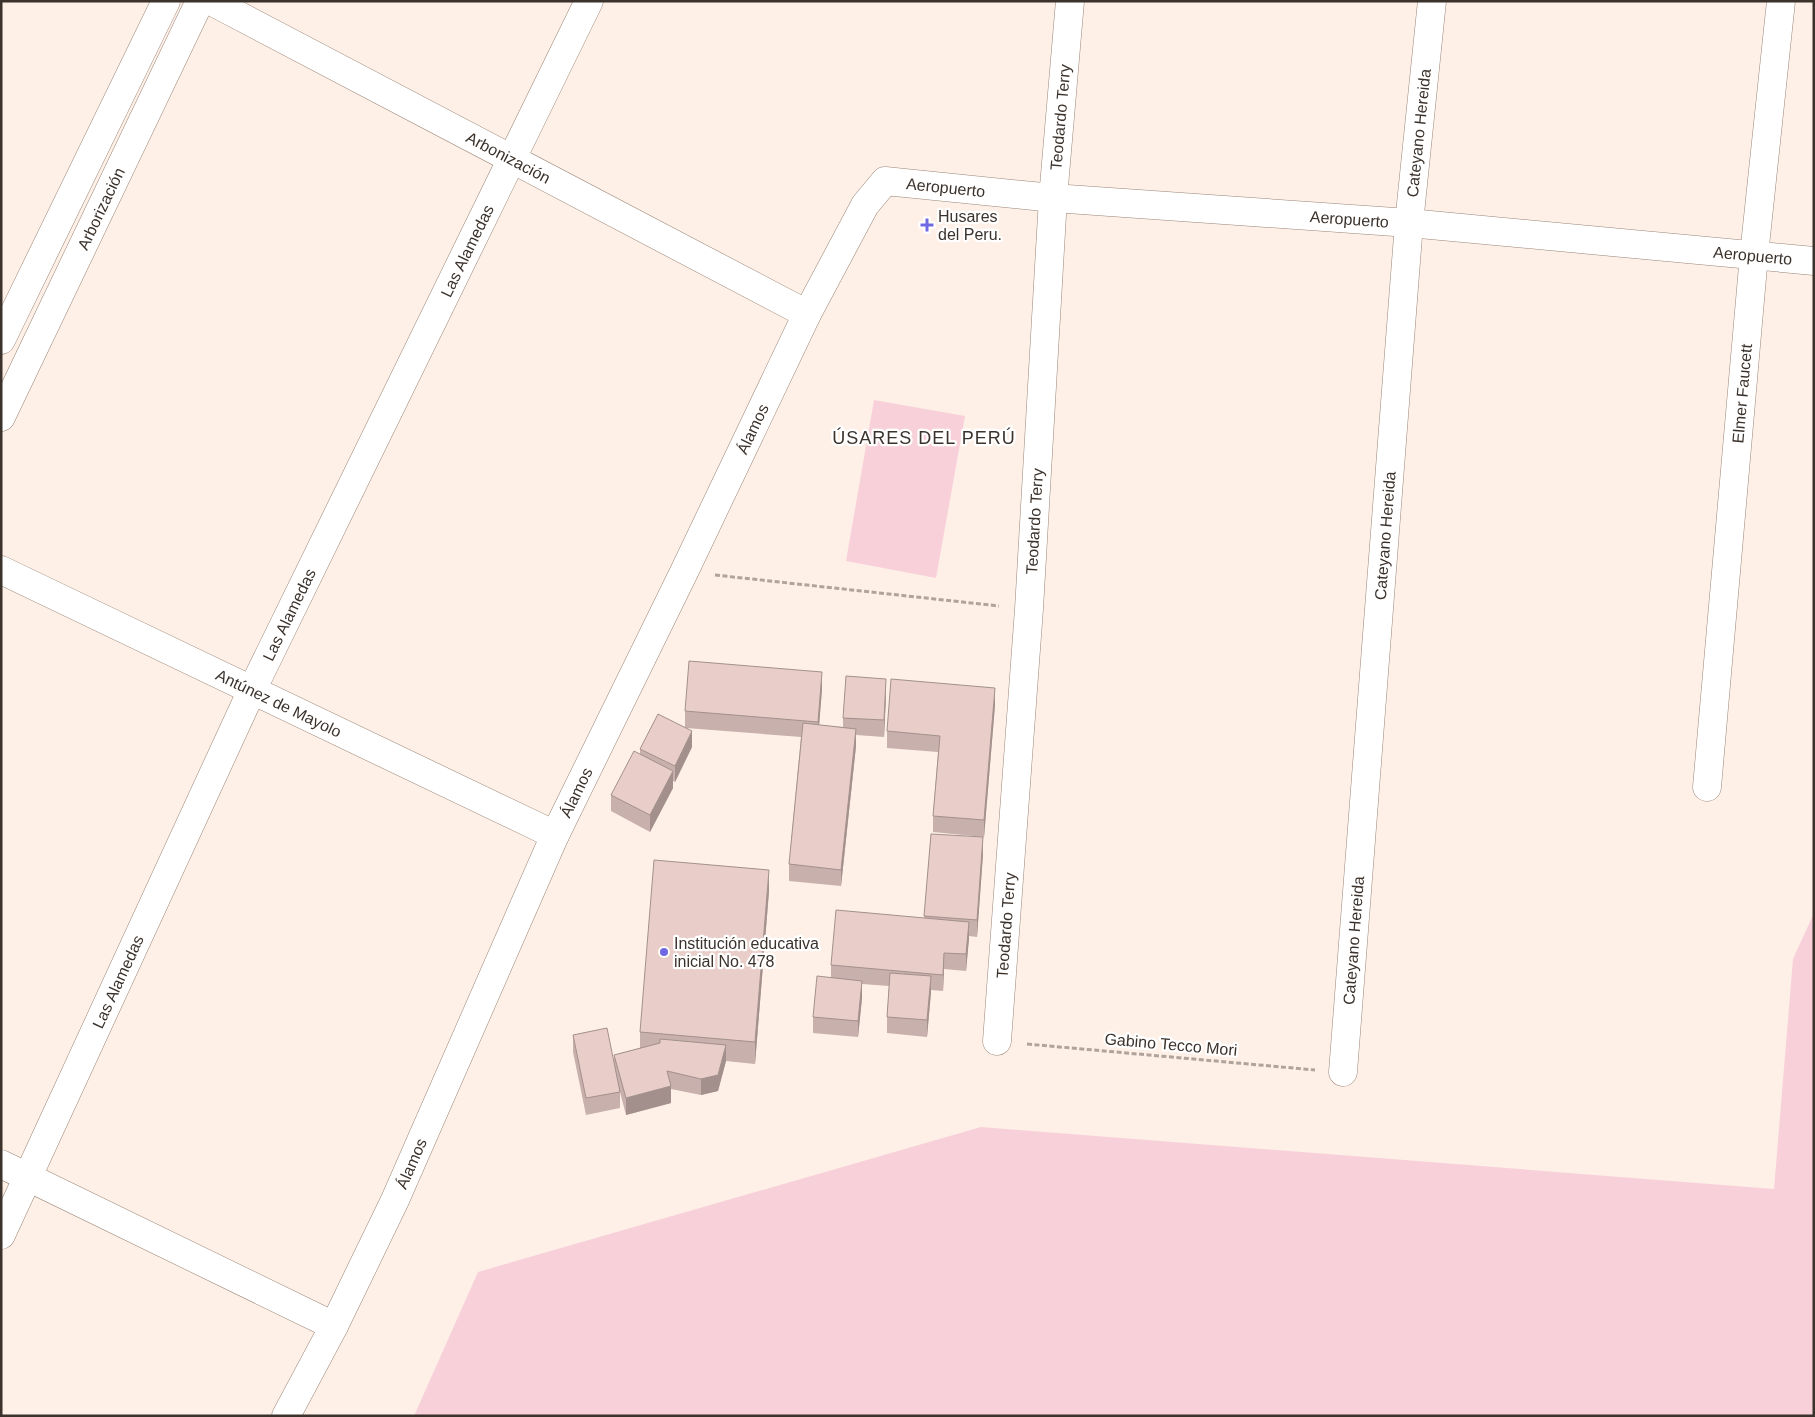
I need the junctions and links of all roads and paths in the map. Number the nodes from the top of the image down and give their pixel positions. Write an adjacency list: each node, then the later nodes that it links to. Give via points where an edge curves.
1 (166, 1): 15 (street, Arborización)
2 (200, 1): 16 (street, Arborización)
3 (211, 1): 8 (street, Arbonización)
4 (589, 1): 8 (street, Las Alamedas)
5 (1070, 1): 10 (street, Teodardo Terry)
6 (1432, 1): 11 (street, Cateyano Hereida)
7 (1781, 1): 12 (street, Elmer Faucett)
8 (513, 159): 14 (street, Arbonización); 20 (street, Las Alamedas)
9 (885, 181): 10 (street, Aeropuerto); 14 (street, Álamos, via 865,205)
10 (1054, 198): 11 (street, Aeropuerto); 19 (street, Teodardo Terry)
11 (1409, 223): 12 (street, Aeropuerto); 24 (street, Cateyano Hereida)
12 (1754, 255): 13 (street, Aeropuerto); 21 (street, Elmer Faucett)
13 (1814, 261)
14 (807, 314): 18 (street, Álamos)
15 (1, 340)
16 (1, 417)
17 (1, 570): 20 (street, Antúnez de Mayolo)
18 (684, 572): 19 (path); 22 (street, Álamos)
19 (1029, 610): 23 (street, Teodardo Terry)
20 (252, 690): 22 (street, Antúnez de Mayolo); 26 (street, Las Alamedas)
21 (1707, 787)
22 (555, 835): 28 (street, Álamos, via 395,1200)
23 (997, 1041): 24 (path, Gabino Tecco Mori)
24 (1343, 1072)
25 (1, 1164): 26 (street)
26 (29, 1176): 27 (street, Las Alamedas); 28 (street)
27 (1, 1235)
28 (334, 1326): 29 (street, Álamos)
29 (286, 1416)

